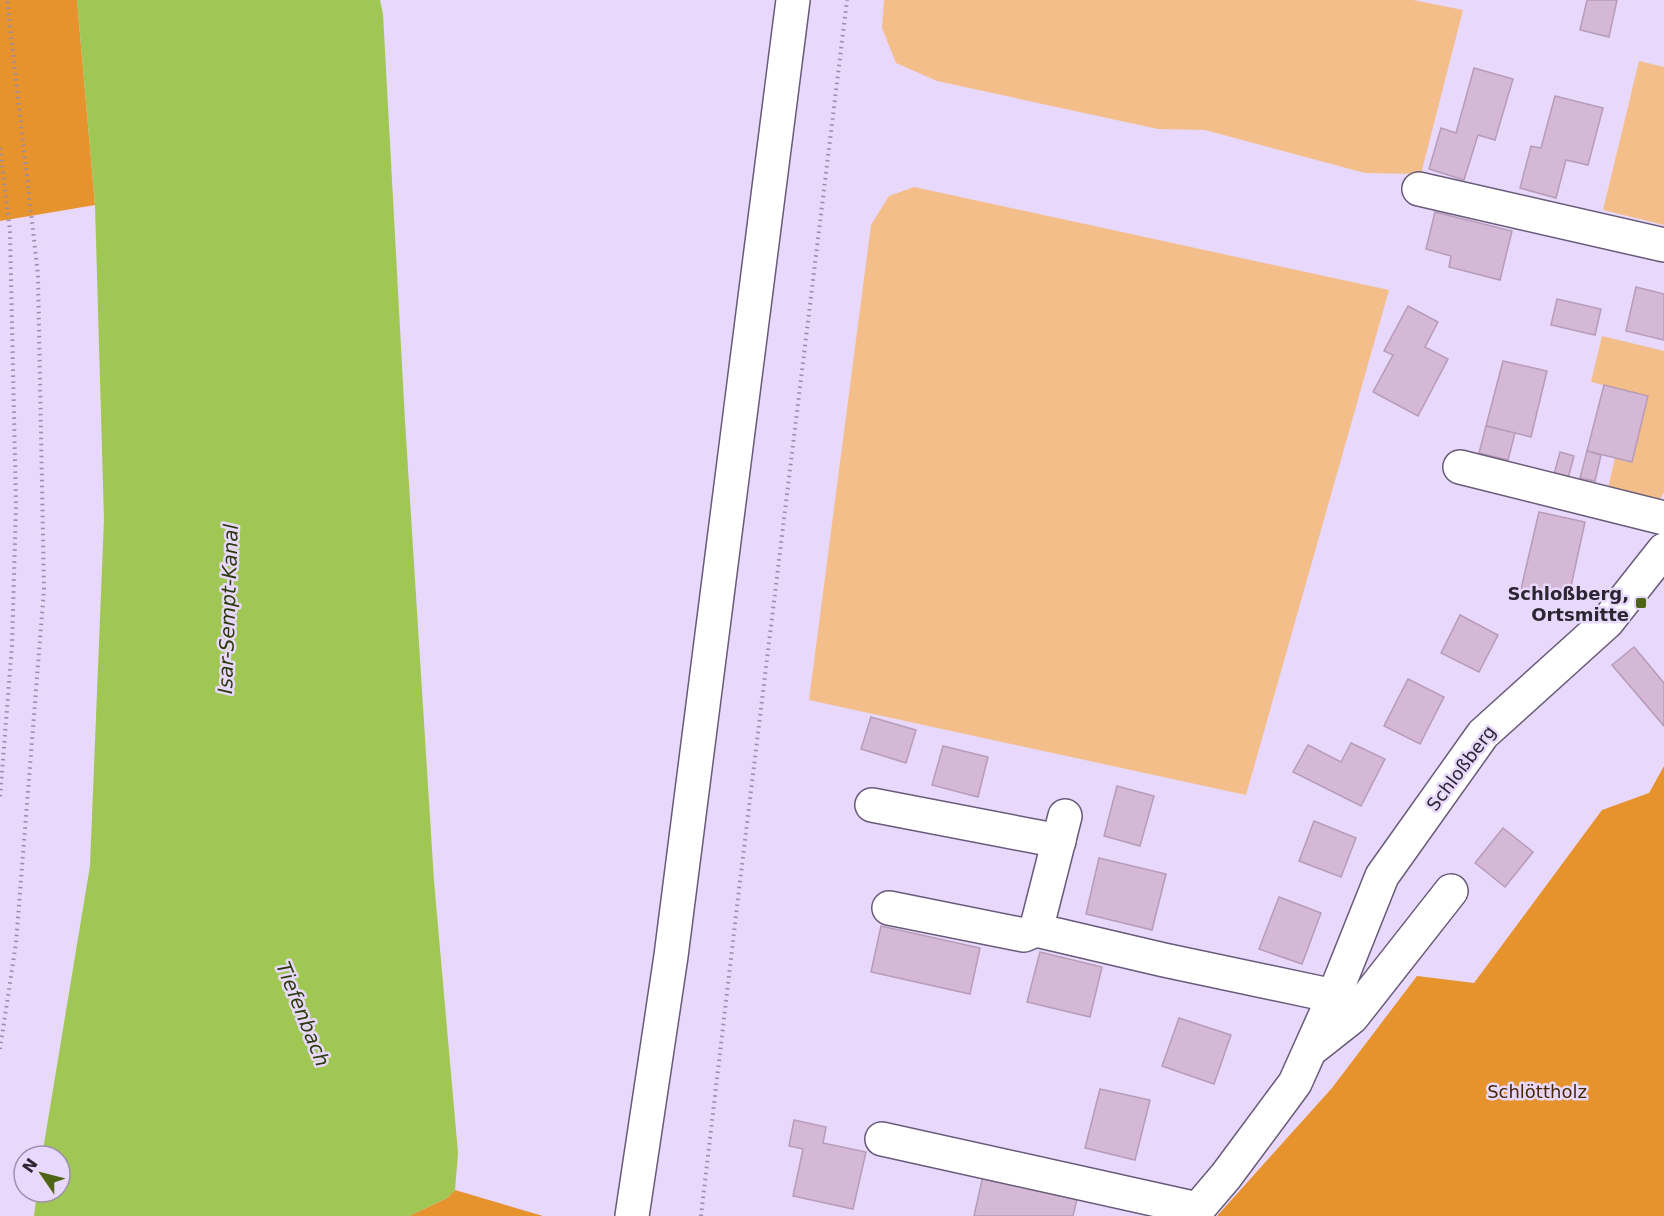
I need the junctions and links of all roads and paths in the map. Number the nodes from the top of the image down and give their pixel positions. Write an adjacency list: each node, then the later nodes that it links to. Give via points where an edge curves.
1 (7, 0): 16 (path, via 38,275 44,589 16,943)
2 (793, 0): 20 (main road, via 671,956)
3 (847, 0): 21 (path)
4 (0, 148): 10 (path, via 10,231 16,507 12,645)
5 (1419, 189): 6 (main road)
6 (1664, 245)
7 (1460, 467): 8 (main road)
8 (1664, 518)
9 (1661, 559): 15 (main road, Schloßberg, via 1607,622 1483,734 1382,876)
10 (0, 798)
11 (872, 805): 14 (main road, via 1062,828)
12 (1451, 891): 17 (main road, via 1352,1017)
13 (889, 908): 14 (main road, via 1024,934)
14 (1036, 930): 15 (main road)
15 (1334, 996): 17 (main road, Schloßberg)
16 (0, 1049)
17 (1310, 1050): 19 (main road, Schloßberg, via 1295,1083)
18 (882, 1139): 19 (main road)
19 (1195, 1213)
20 (632, 1216)
21 (701, 1216)

